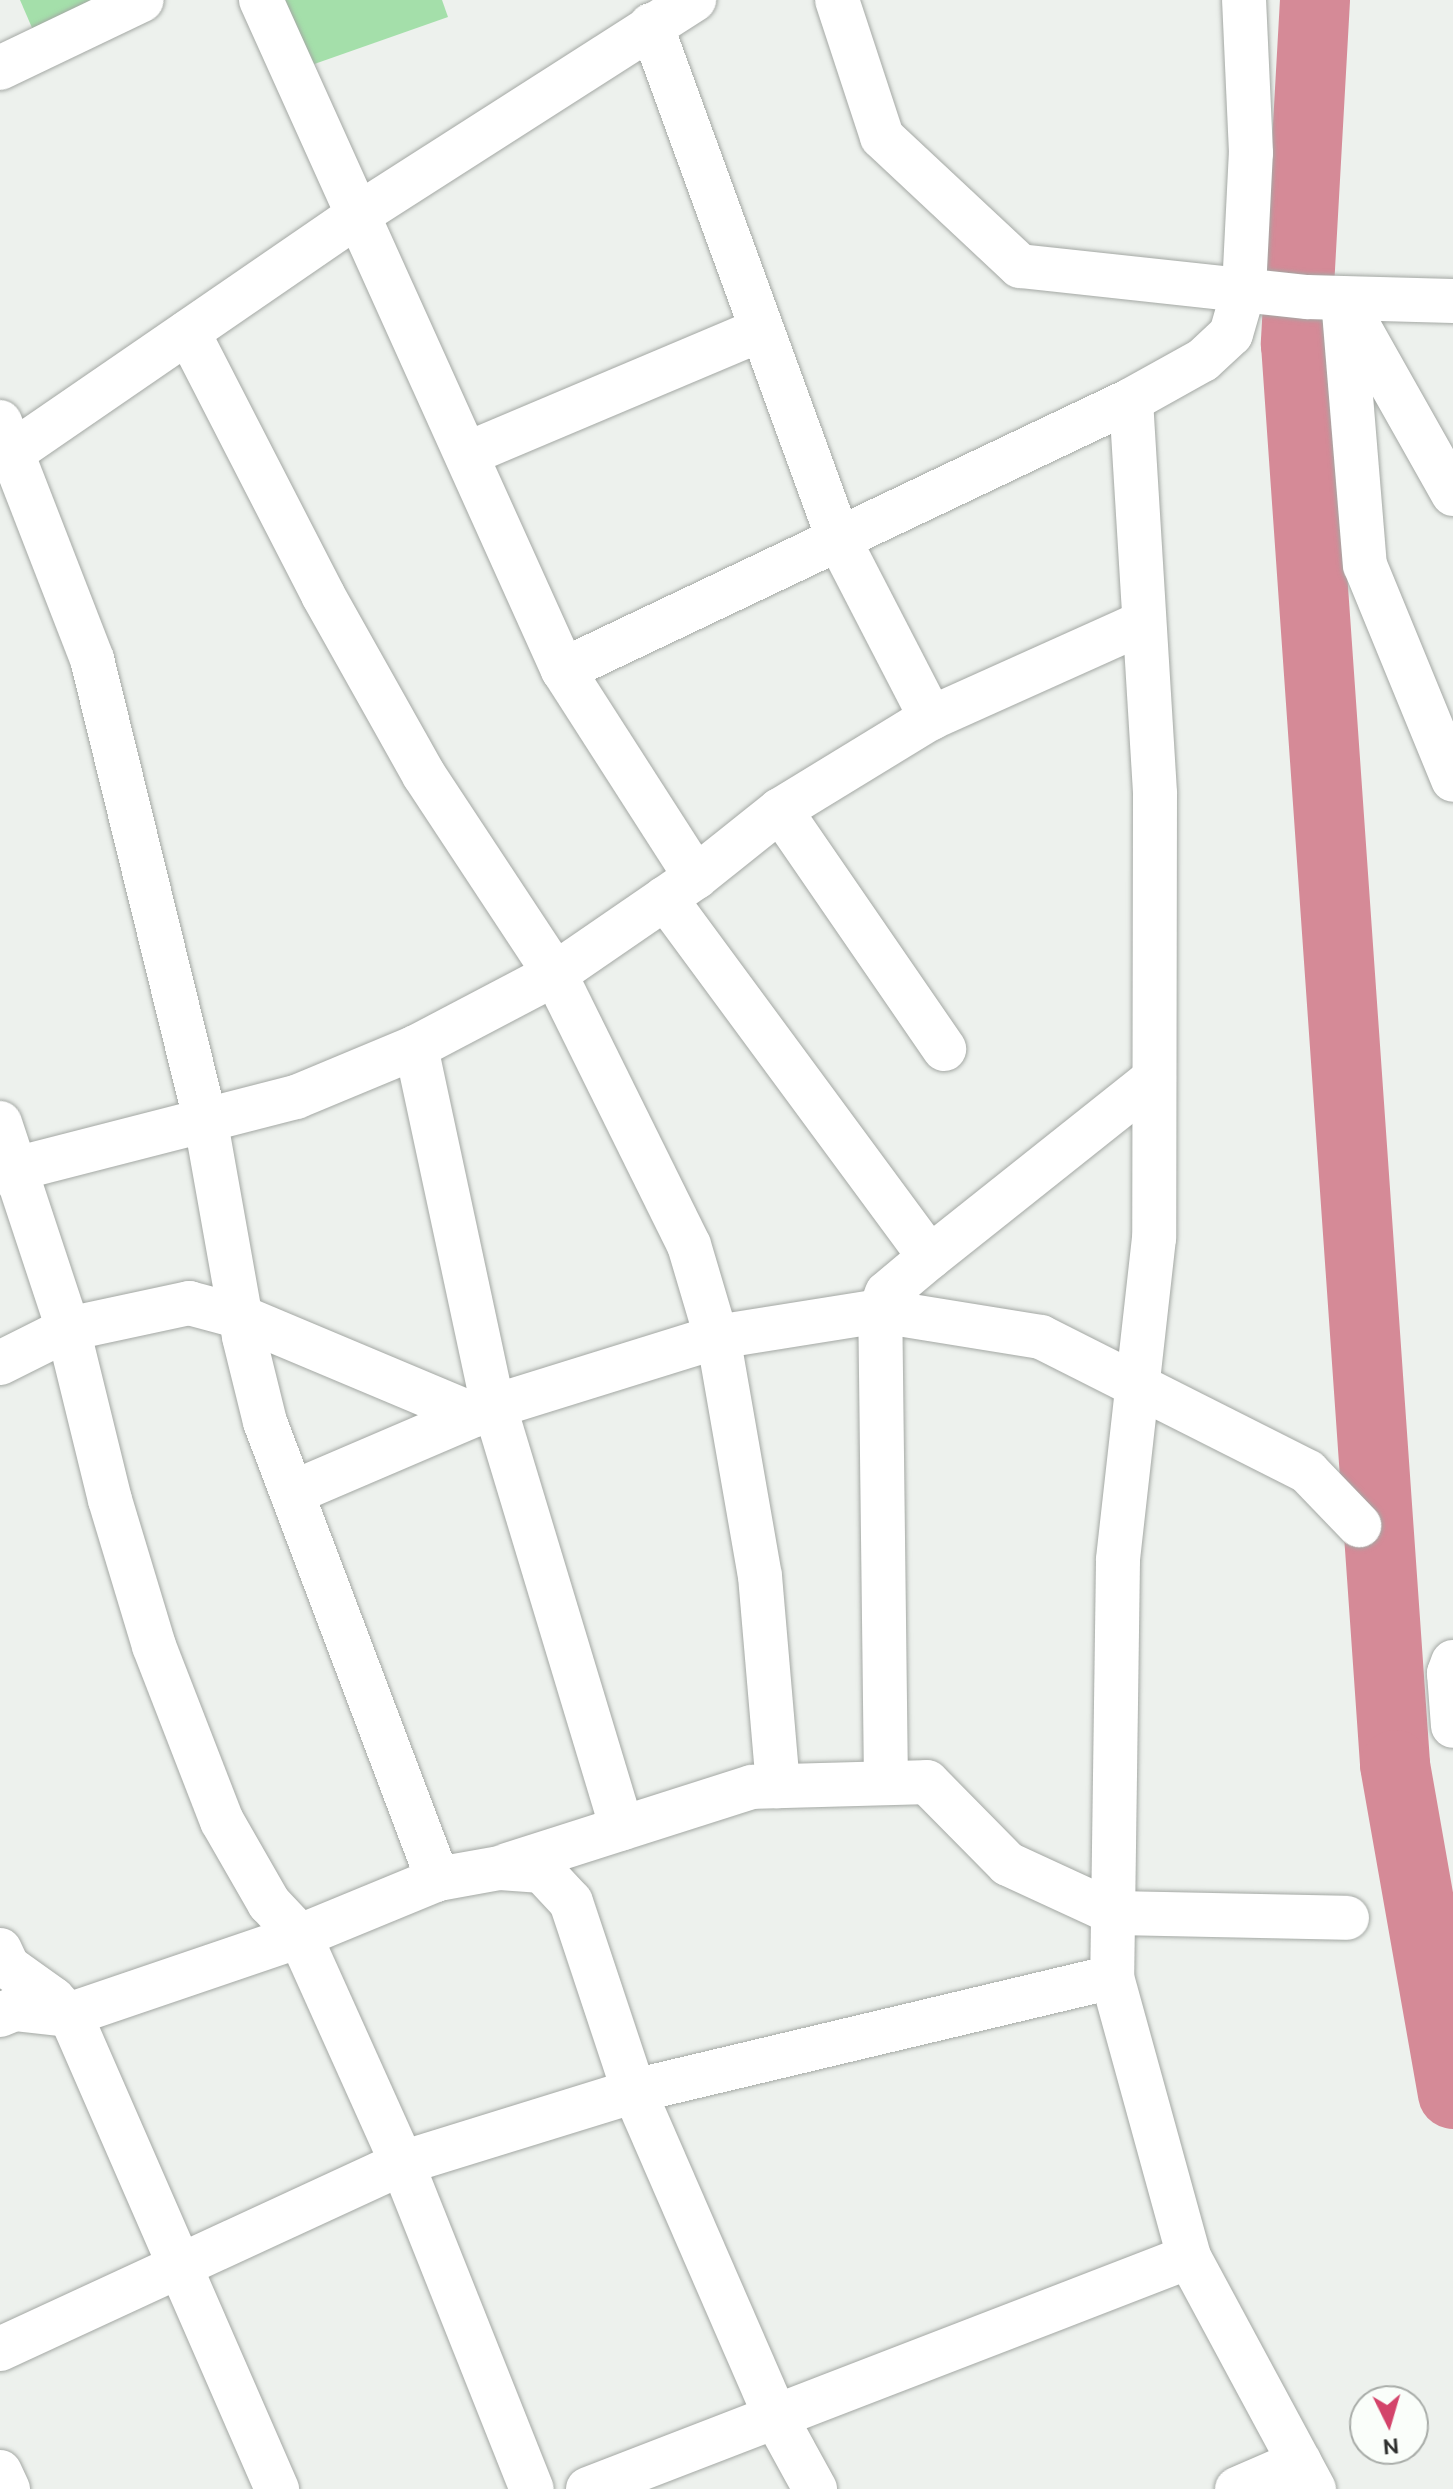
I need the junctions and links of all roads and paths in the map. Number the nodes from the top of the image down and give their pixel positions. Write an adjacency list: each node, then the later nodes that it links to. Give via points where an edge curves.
1 (142, 0): 7 (street)
2 (261, 0): 8 (street)
3 (694, 0): 6 (street)
4 (837, 0): 9 (street, via 882,137 1020,266)
5 (1244, 0): 9 (street, via 1251,153)
6 (651, 25): 8 (street); 12 (street)
7 (0, 68)
8 (359, 214): 13 (street); 16 (street)
9 (1245, 289): 10 (street); 14 (street, via 1231,334 1203,360)
10 (1325, 298): 11 (street); 17 (street); 22 (street, via 1365,565)
11 (1453, 301)
12 (761, 330): 16 (street); 18 (street)
13 (188, 332): 15 (street); 25 (street, via 323,595 424,775)
14 (1131, 400): 18 (street); 19 (street)
15 (5, 445): 30 (street, via 92,659)
16 (467, 454): 20 (street)
17 (1453, 494)
18 (838, 538): 20 (street); 21 (street)
19 (1142, 623): 21 (street); 28 (street, via 1155,794)
20 (563, 670): 24 (street)
21 (931, 718): 23 (street)
22 (1453, 780)
23 (780, 810): 24 (street); 27 (street)
24 (681, 887): 25 (street); 32 (street)
25 (555, 974): 26 (street); 36 (street, via 689,1245)
26 (416, 1047): 30 (street, via 296,1097); 39 (street)
27 (944, 1049)
28 (1154, 1079): 32 (street); 38 (street, via 1154,1238)
29 (0, 1123): 31 (street)
30 (206, 1123): 31 (street); 34 (street)
31 (7, 1171): 35 (street)
32 (930, 1257): 33 (street, via 887,1293)
33 (880, 1311): 36 (street); 38 (street, via 1041,1337); 44 (street)
34 (241, 1317): 35 (street, via 189,1303); 39 (street); 40 (street, via 265,1422)
35 (68, 1329): 37 (street); 51 (street, via 110,1500 154,1646 222,1821 269,1903)
36 (717, 1337): 39 (street); 45 (street, via 760,1576)
37 (0, 1363)
38 (1138, 1383): 41 (street, via 1308,1472); 49 (street, via 1118,1560)
39 (484, 1410): 40 (street); 46 (street)
40 (292, 1493): 48 (street)
41 (1359, 1525)
42 (1453, 1662): 43 (street)
43 (1453, 1726)
44 (886, 1783): 45 (street); 49 (street, via 927,1782 1008,1864)
45 (778, 1786): 46 (street, via 752,1787)
46 (622, 1828): 47 (street)
47 (500, 1868): 48 (street); 56 (street, via 542,1871 571,1902)
48 (438, 1879): 51 (street)
49 (1114, 1913): 50 (street); 53 (street)
50 (1347, 1918)
51 (300, 1936): 55 (street); 57 (street)
52 (0, 1950): 55 (street, via 8,1967)
53 (1112, 1977): 56 (street); 58 (street)
54 (0, 2015): 55 (street, via 14,2009)
55 (68, 2015): 59 (street)
56 (634, 2091): 57 (street); 61 (street)
57 (402, 2163): 59 (street); 66 (street)
58 (1189, 2257): 61 (street); 63 (street)
59 (181, 2262): 60 (street); 65 (street)
60 (0, 2349)
61 (776, 2418): 67 (street); 68 (street)
62 (0, 2472): 64 (street)
63 (1307, 2475): 69 (street)
64 (8, 2489)
65 (277, 2489)
66 (532, 2489)
67 (588, 2489)
68 (815, 2489)
69 (1237, 2489)

